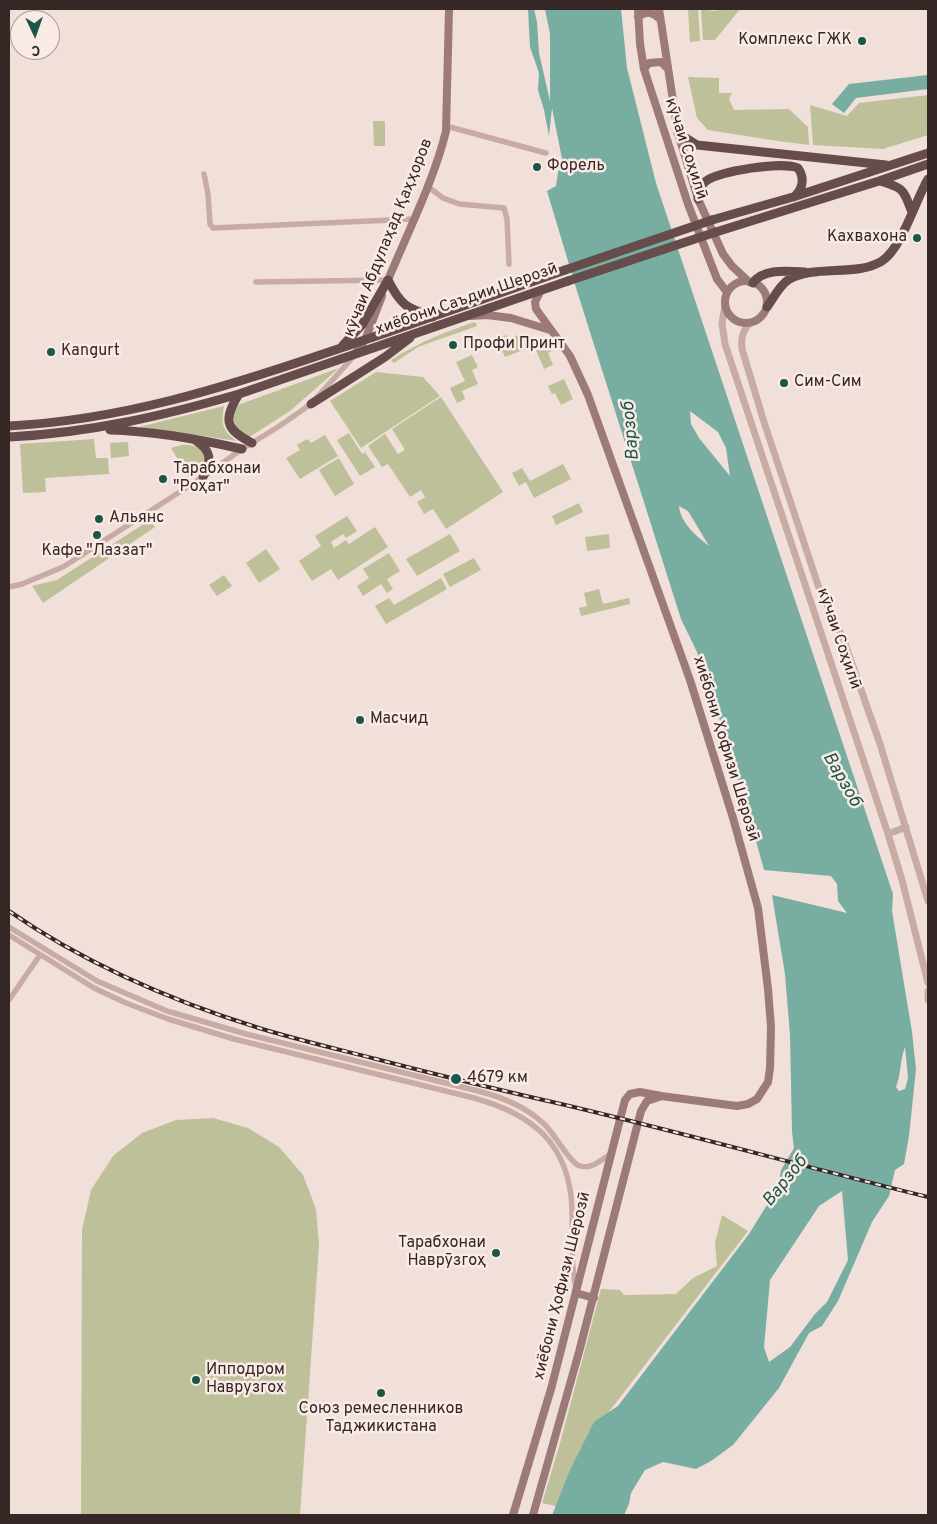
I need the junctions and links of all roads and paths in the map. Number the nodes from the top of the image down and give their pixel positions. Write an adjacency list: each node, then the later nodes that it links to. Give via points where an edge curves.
1 (449, 9): 7 (main road, кӯчаи Абдулаҳад Қаҳҳоров)
2 (659, 9): 4 (main road, кӯчаи Соҳилӣ)
3 (638, 13): 4 (main road, via 652,12); 6 (main road, кӯчаи Соҳилӣ)
4 (660, 19): 5 (main road, кӯчаи Соҳилӣ)
5 (667, 68): 6 (main road, via 661,62 649,64); 8 (main road, кӯчаи Соҳилӣ)
6 (644, 69): 27 (main road, кӯчаи Соҳилӣ, via 688,204 717,279)
7 (446, 126): 9 (street); 16 (main road, кӯчаи Абдулаҳад Қаҳҳоров, via 442,148)
8 (678, 133): 12 (highway, via 697,145); 18 (main road, кӯчаи Соҳилӣ)
9 (546, 153)
10 (928, 153): 12 (highway, хиёбони Саъдии Шерозӣ)
11 (928, 164): 15 (highway, хиёбони Саъдии Шерозӣ)
12 (892, 166): 17 (highway, хиёбони Саъдии Шерозӣ)
13 (204, 174): 20 (street, via 213,228)
14 (928, 179): 19 (highway)
15 (879, 181): 19 (highway, via 905,192); 26 (highway, хиёбони Саъдии Шерозӣ, bridge)
16 (427, 186): 20 (main road, кӯчаи Абдулаҳад Қаҳҳоров); 21 (street, via 443,198 459,204 504,208)
17 (793, 197): 18 (highway, via 800,192 802,178 798,168 786,165 723,174 702,184); 29 (highway, хиёбони Саъдии Шерозӣ, bridge, via 712,220)
18 (698, 199): 25 (main road, кӯчаи Соҳилӣ, via 723,254)
19 (912, 212): 22 (highway, via 893,251 882,261 867,268)
20 (414, 219): 23 (main road, кӯчаи Абдулаҳад Қаҳҳоров)
21 (509, 264)
22 (820, 272): 25 (highway, via 768,272); 30 (highway, via 788,280)
23 (388, 280): 24 (street); 32 (highway, via 397,298 412,310); 36 (main road, кӯчаи Абдулаҳад Қаҳҳоров); 37 (highway, via 362,325)
24 (256, 282)
25 (751, 282): 27 (main road, via 737,284); 30 (main road, via 766,295)
26 (541, 290): 31 (highway, хиёбони Саъдии Шерозӣ); 34 (main road, хиёбони Ҳофизи Шерозӣ, via 535,302 536,309)
27 (727, 292): 28 (main road)
28 (725, 305): 33 (main road, via 729,316); 50 (street, кӯчаи Соҳилӣ, via 722,324 725,344)
29 (463, 306): 31 (highway, via 462,314); 32 (highway, хиёбони Саъдии Шерозӣ)
30 (767, 307): 33 (main road, via 763,315)
31 (467, 316): 34 (main road, via 511,318); 35 (highway, хиёбони Саъдии Шерозӣ)
32 (433, 317): 36 (highway, хиёбони Саъдии Шерозӣ)
33 (750, 324): 49 (street, кӯчаи Соҳилӣ, via 743,331 742,350 764,422 819,588 855,670)
34 (550, 330): 63 (main road, хиёбони Ҳофизи Шерозӣ, via 570,356 588,395 690,680 758,908 765,952 771,1027 770,1068 768,1082 757,1099 737,1106)
35 (416, 334): 38 (highway, хиёбони Саъдии Шерозӣ); 40 (highway)
36 (365, 340): 37 (highway, хиёбони Саъдии Шерозӣ); 38 (main road, кӯчаи Абдулаҳад Қаҳҳоров)
37 (340, 349): 41 (highway, хиёбони Саъдии Шерозӣ, via 152,406 108,415)
38 (356, 353): 39 (highway, хиёбони Саъдии Шерозӣ); 40 (street, кӯчаи Абдулаҳад Қаҳҳоров)
39 (239, 394): 42 (highway, хиёбони Саъдии Шерозӣ); 45 (highway, via 232,405 229,421 237,435)
40 (311, 404): 45 (street, кӯчаи Абдулаҳад Қаҳҳоров)
41 (9, 426)
42 (94, 429): 43 (highway, хиёбони Саъдии Шерозӣ); 44 (highway, via 129,430)
43 (9, 437)
44 (193, 439): 46 (highway); 47 (highway, via 205,447 209,456)
45 (252, 443): 46 (street, кӯчаи Абдулаҳад Қаҳҳоров)
46 (242, 449): 47 (street, кӯчаи Абдулаҳад Қаҳҳоров)
47 (203, 477): 48 (street, кӯчаи Абдулаҳад Қаҳҳоров, via 63,567)
48 (9, 587)
49 (906, 827): 50 (street); 51 (street, кӯчаи Соҳилӣ)
50 (888, 834): 55 (street, кӯчаи Соҳилӣ)
51 (928, 900)
52 (9, 927): 59 (street, via 97,981 149,1004 211,1025)
53 (9, 935): 54 (street)
54 (40, 955): 57 (street); 60 (street, via 94,988 159,1016)
55 (928, 984)
56 (928, 991): 58 (street)
57 (9, 1000)
58 (928, 1000)
59 (321, 1052): 60 (street); 61 (street)
60 (320, 1060): 62 (street)
61 (423, 1077): 62 (street); 64 (street, via 490,1094 522,1107 546,1125 578,1166 590,1166)
62 (421, 1084): 65 (street, via 513,1111 550,1141 561,1162 571,1198 572,1270)
63 (661, 1096): 64 (main road, хиёбони Ҳофизи Шерозӣ, via 640,1092 626,1098); 66 (main road, хиёбони Ҳофизи Шерозӣ, via 649,1099 641,1111)
64 (611, 1154): 65 (main road, хиёбони Ҳофизи Шерозӣ)
65 (576, 1292): 66 (main road); 67 (main road, хиёбони Ҳофизи Шерозӣ, via 549,1398)
66 (594, 1298): 68 (main road, хиёбони Ҳофизи Шерозӣ)
67 (513, 1515)
68 (533, 1515)

